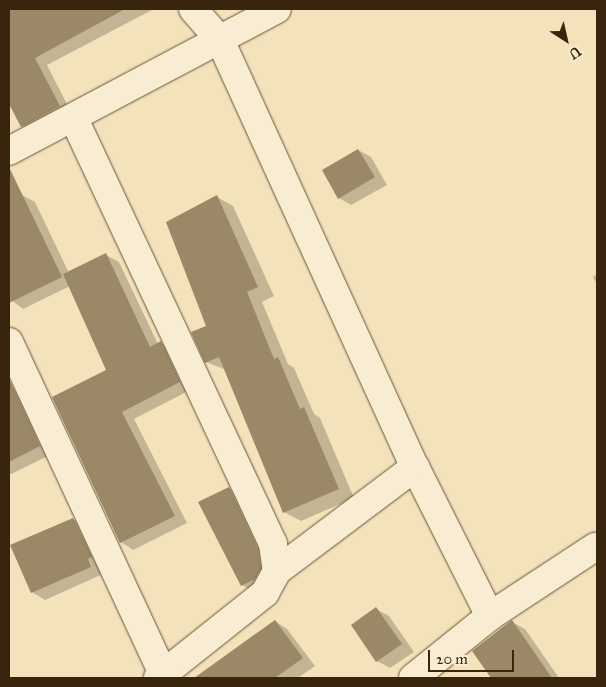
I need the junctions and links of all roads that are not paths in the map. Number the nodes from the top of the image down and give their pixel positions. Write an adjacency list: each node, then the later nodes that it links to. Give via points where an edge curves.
1 (193, 9): 3 (street)
2 (277, 9): 3 (street)
3 (220, 40): 4 (street); 7 (street)
4 (74, 119): 5 (street); 9 (street, via 273,544)
5 (9, 151)
6 (9, 342): 11 (street)
7 (416, 467): 9 (street); 10 (street)
8 (596, 549): 10 (street)
9 (277, 571): 11 (street, via 265,593)
10 (490, 616): 12 (street)
11 (160, 676)
12 (413, 678)

